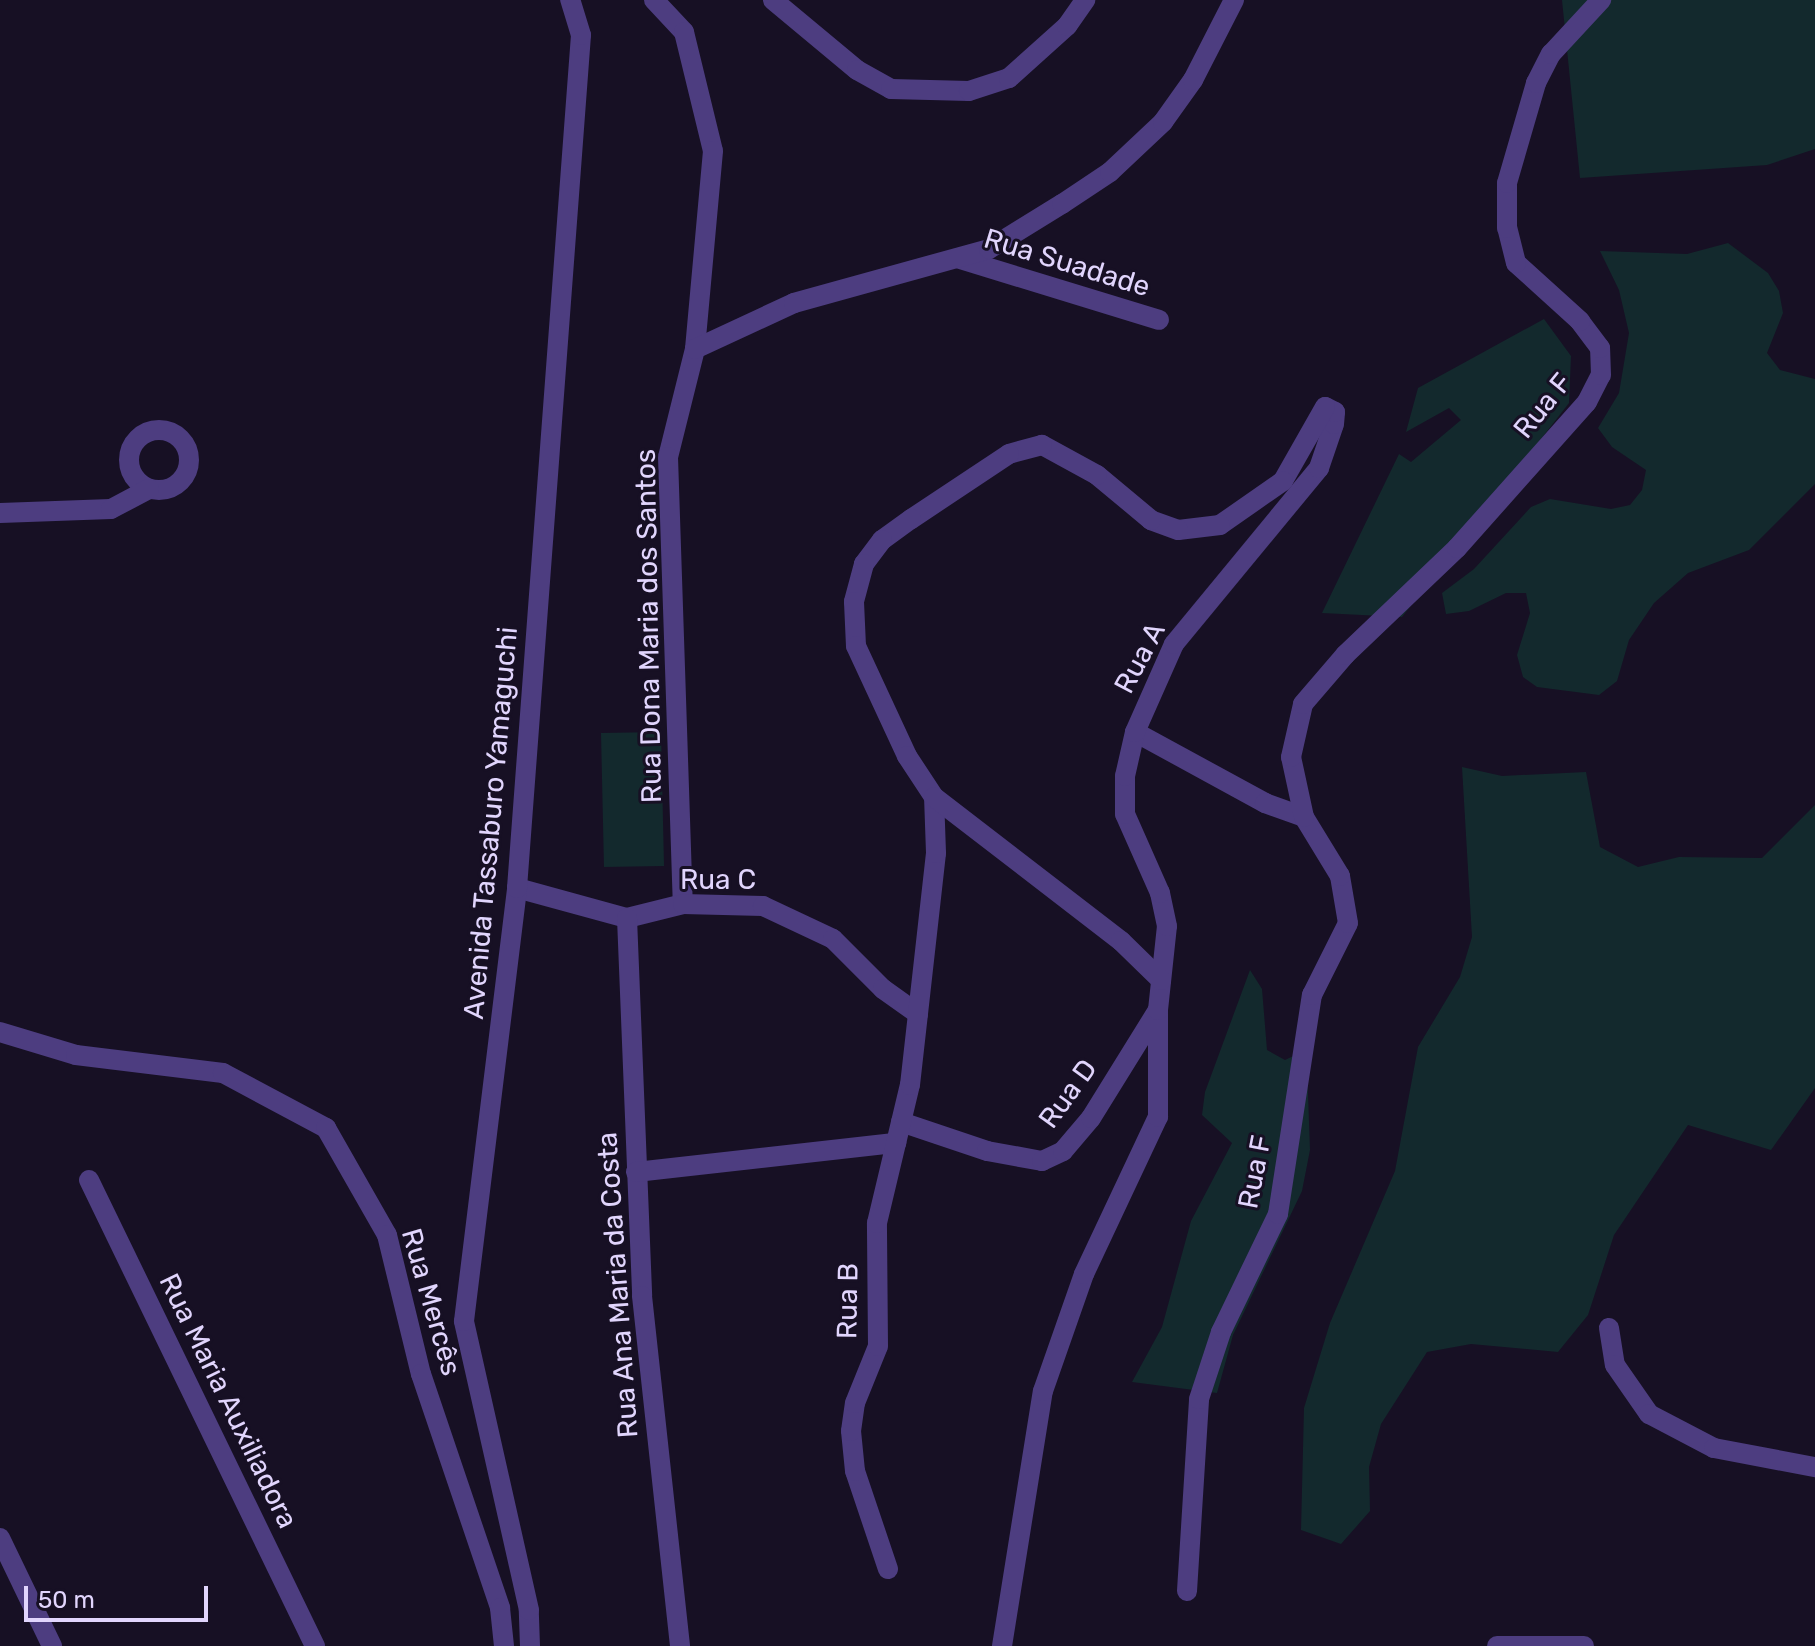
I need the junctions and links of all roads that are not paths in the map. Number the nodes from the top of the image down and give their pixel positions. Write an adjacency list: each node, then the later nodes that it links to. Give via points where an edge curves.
1 (570, 0): 15 (street, Avenida Tassaburo Yamaguchi, via 581,35)
2 (654, 0): 9 (street, Rua Dona Maria dos Santos, via 684,32 713,151)
3 (773, 0): 4 (street, via 857,70 891,89 969,91 1009,78 1067,26)
4 (1085, 0)
5 (1234, 0): 7 (street, Rua Suadade, via 1193,80 1163,122 1110,172 989,249)
6 (1601, 0): 14 (street, Rua F, via 1551,54 1536,83 1507,183 1507,228 1516,263 1580,321 1600,348 1601,375 1587,402 1457,548 1345,655 1303,704 1291,757)
7 (960, 259): 8 (street, Rua Suadade); 9 (street, Rua Suadade, via 794,303)
8 (1159, 320)
9 (695, 349): 16 (street, Rua Dona Maria dos Santos, via 668,457)
10 (149, 489): 11 (street, via 111,509)
11 (0, 513)
12 (1135, 732): 13 (street, Rua A, via 1174,644 1319,468 1335,412 1325,407 1283,481 1220,525 1178,530 1151,520 1097,475 1042,445 1009,454 882,540 864,564 854,602 856,646 907,756); 14 (street, via 1265,803); 18 (street, Rua A, via 1125,776 1125,814 1160,893 1167,926)
13 (934, 797): 18 (street, via 1121,941); 20 (street, Rua B, via 936,853)
14 (1304, 817): 30 (street, Rua F, via 1340,876 1348,923 1312,995 1278,1214 1221,1332 1199,1399)
15 (517, 888): 17 (street); 34 (street, Avenida Tassaburo Yamaguchi, via 464,1321 529,1610)
16 (683, 904): 17 (street, Rua C); 20 (street, Rua C, via 763,906 800,919 833,939 883,989)
17 (627, 918): 24 (street, Rua Ana Maria da Costa)
18 (1161, 980): 19 (street, Rua A)
19 (1158, 1010): 22 (street, Rua D, via 1091,1118 1063,1151 1042,1161 987,1151); 36 (street, Rua A, via 1158,1117 1139,1167 1084,1274 1043,1391)
20 (918, 1014): 22 (street, Rua B)
21 (0, 1032): 33 (street, Rua Mercês, via 76,1055 223,1073 326,1128 387,1235 421,1374 500,1608)
22 (901, 1122): 23 (street, Rua B)
23 (896, 1143): 24 (street); 29 (street, Rua B, via 877,1223 878,1346 855,1403 851,1431 855,1471)
24 (636, 1172): 35 (street, Rua Ana Maria da Costa, via 642,1296)
25 (89, 1180): 32 (street, Rua Maria Auxiliadora)
26 (1609, 1328): 27 (street, via 1615,1365 1649,1414 1714,1448)
27 (1815, 1467)
28 (0, 1538): 31 (street)
29 (888, 1569)
30 (1187, 1591)
31 (52, 1646)
32 (315, 1646)
33 (504, 1646)
34 (530, 1646)
35 (680, 1646)
36 (1002, 1646)
37 (1497, 1646): 38 (street)
38 (1584, 1646)

